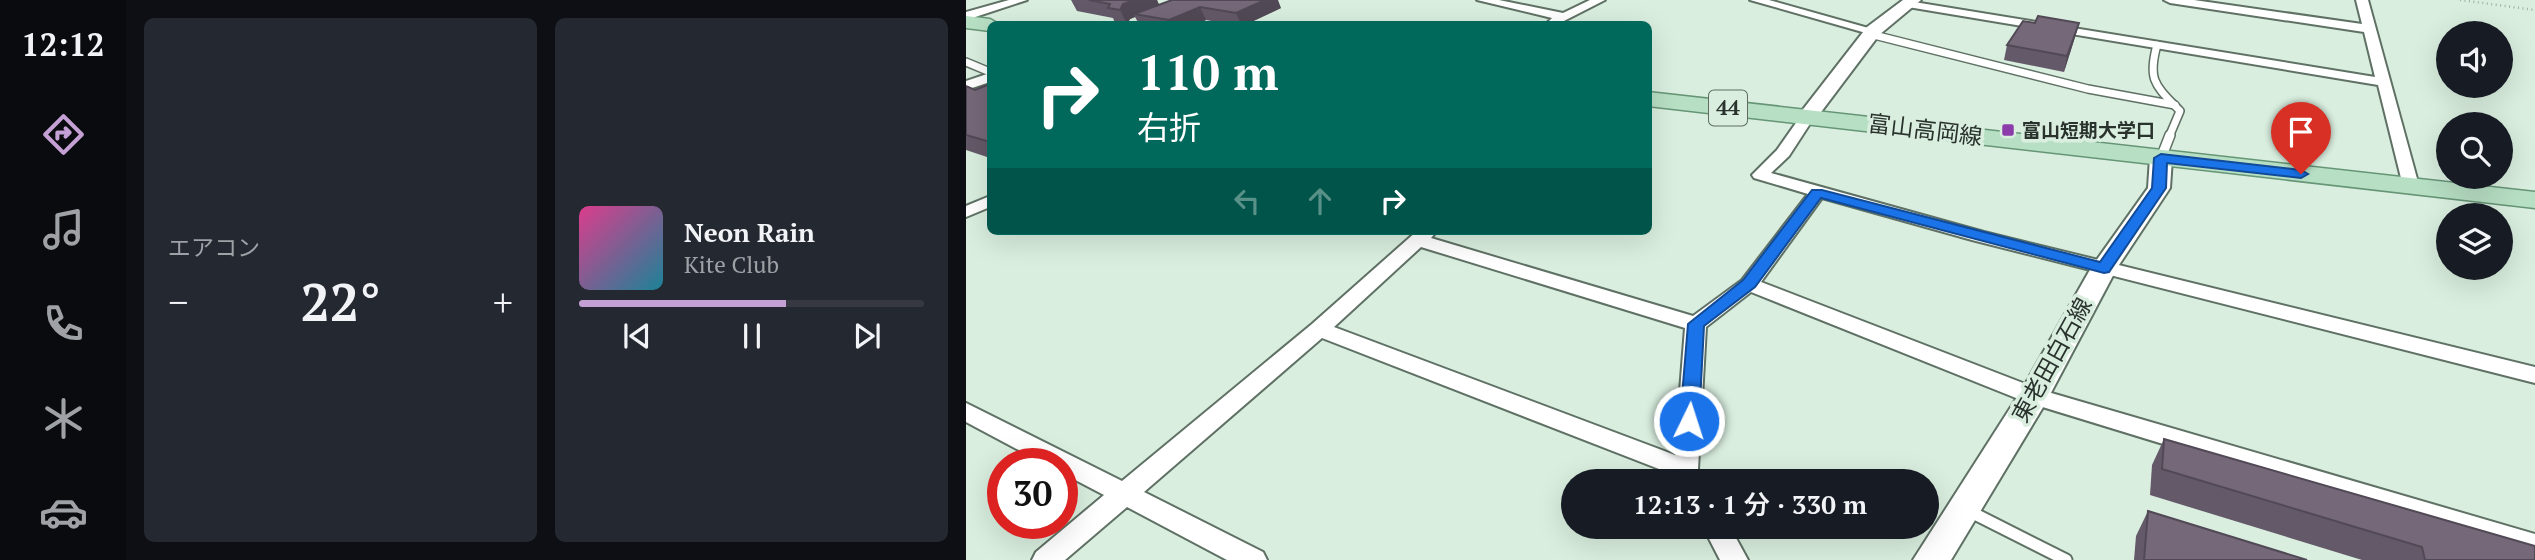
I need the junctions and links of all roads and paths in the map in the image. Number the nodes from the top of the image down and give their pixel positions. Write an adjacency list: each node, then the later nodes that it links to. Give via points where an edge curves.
1 (1021, 0): 10 (street)
2 (1483, 0): 11 (street)
3 (1599, 0): 11 (street)
4 (1756, 0): 16 (street)
5 (2170, 0): 15 (street)
6 (2362, 0): 15 (street)
7 (2460, 0): 9 (path)
8 (1911, 2): 16 (main road); 17 (street)
9 (2535, 10)
10 (966, 16)
11 (1564, 17): 12 (street)
12 (1556, 21)
13 (966, 22): 14 (main road)
14 (987, 25)
15 (2370, 29): 21 (street)
16 (1871, 33): 24 (lane, via 2088,89); 25 (main road)
17 (2157, 45): 21 (street); 24 (lane, via 2151,79)
18 (966, 62): 19 (lane)
19 (987, 72)
20 (987, 76): 22 (street)
21 (2383, 82): 27 (street)
22 (966, 86)
23 (1652, 99): 25 (main road, 富山高岡線 / 44)
24 (2175, 105): 26 (lane, via 2180,111)
25 (1808, 116): 26 (main road, 富山高岡線 / 44); 28 (street, via 1783,153 1760,175)
26 (2161, 158): 27 (main road, 富山高岡線 / 44); 34 (main road, 東老田白石線, via 2159,188)
27 (2411, 186): 29 (main road, 富山高岡線 / 44)
28 (1817, 192): 34 (street); 35 (street)
29 (2535, 201)
30 (987, 202): 31 (street)
31 (966, 212)
32 (1418, 235): 37 (street)
33 (1422, 235): 36 (street)
34 (2104, 268): 38 (street); 39 (main road, 東老田白石線)
35 (1749, 284): 36 (street); 39 (street)
36 (1696, 324): 42 (street)
37 (1319, 329): 41 (street); 43 (street)
38 (2535, 375)
39 (2034, 396): 44 (main road, 東老田白石線); 46 (street)
40 (966, 412): 43 (street)
41 (1674, 469)
42 (1689, 469)
43 (1125, 494): 47 (street); 48 (street)
44 (1964, 508): 50 (main road, 東老田白石線); 51 (lane)
45 (1723, 539): 49 (street)
46 (2535, 547)
47 (1045, 560)
48 (1253, 560)
49 (1734, 560)
50 (1931, 560)
51 (2066, 560)

